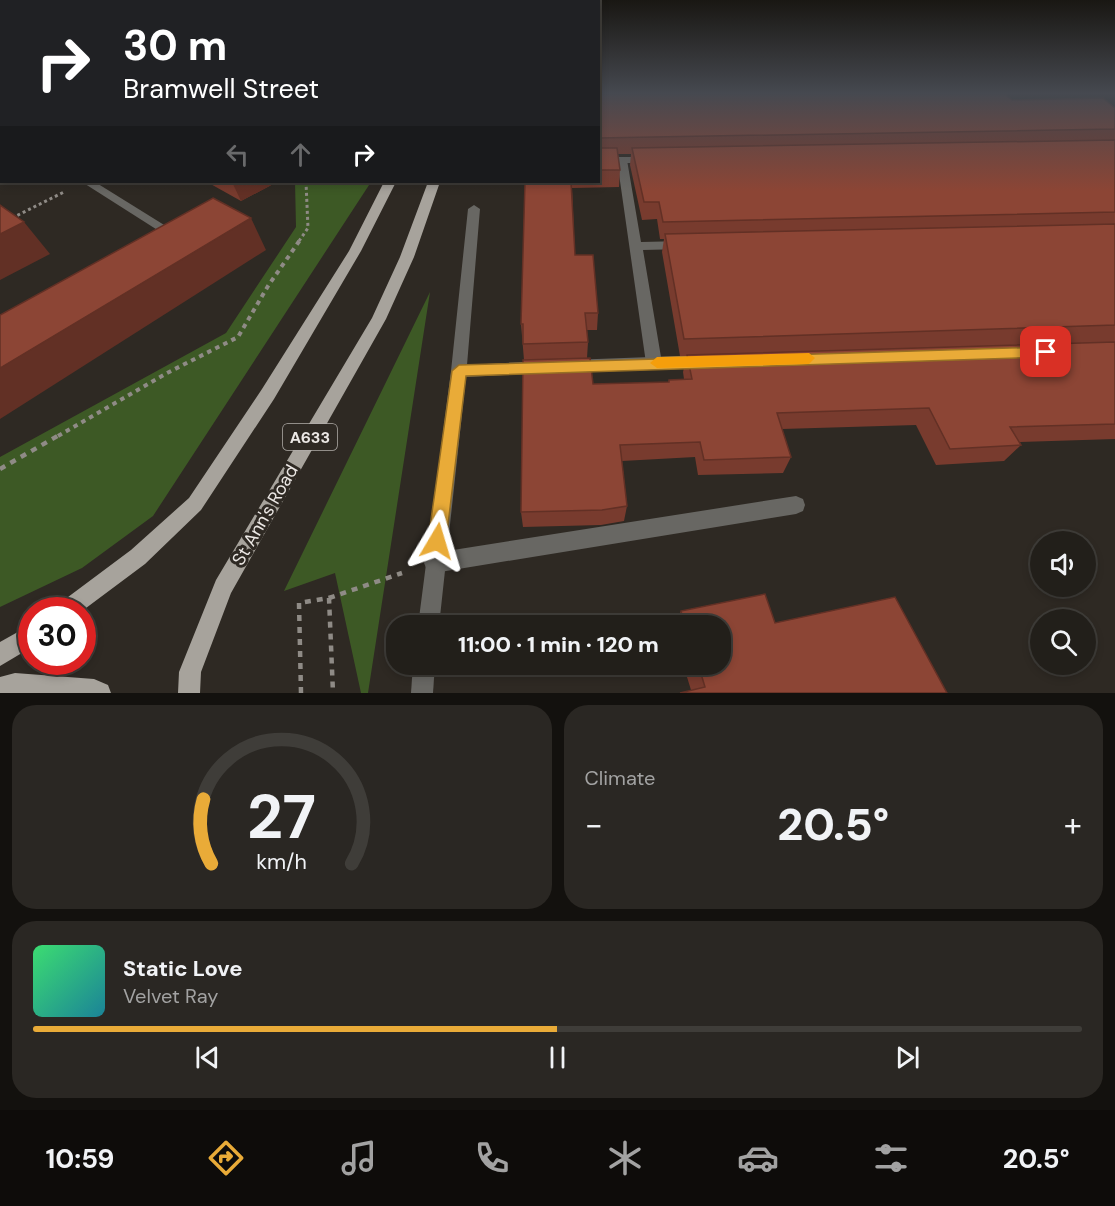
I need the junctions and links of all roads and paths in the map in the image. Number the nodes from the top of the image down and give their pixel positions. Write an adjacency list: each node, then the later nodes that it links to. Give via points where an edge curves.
1 (600, 160): 2 (street)
2 (622, 160): 3 (street); 13 (street)
3 (658, 160)
4 (90, 183): 11 (street)
5 (306, 183): 17 (path, via 308,228 238,337)
6 (389, 183): 20 (main road, via 355,251 195,504 138,557)
7 (435, 183): 28 (main road, St Ann's Road / A633, via 379,319 223,587 190,672)
8 (68, 191): 10 (path)
9 (474, 209): 16 (street)
10 (10, 218)
11 (163, 228)
12 (696, 244): 13 (street)
13 (636, 246): 15 (street)
14 (725, 361): 15 (street)
15 (654, 363): 16 (street)
16 (459, 371): 19 (street)
17 (0, 469)
18 (796, 505): 19 (street)
19 (434, 563): 21 (path); 22 (street)
20 (84, 597)
21 (328, 598): 29 (path, via 299,603); 30 (path)
22 (429, 615)
23 (18, 643): 24 (main road)
24 (0, 655)
25 (423, 675): 31 (street)
26 (0, 688): 27 (main road, via 15,684)
27 (100, 693)
28 (189, 693)
29 (301, 693)
30 (333, 693)
31 (422, 693)

